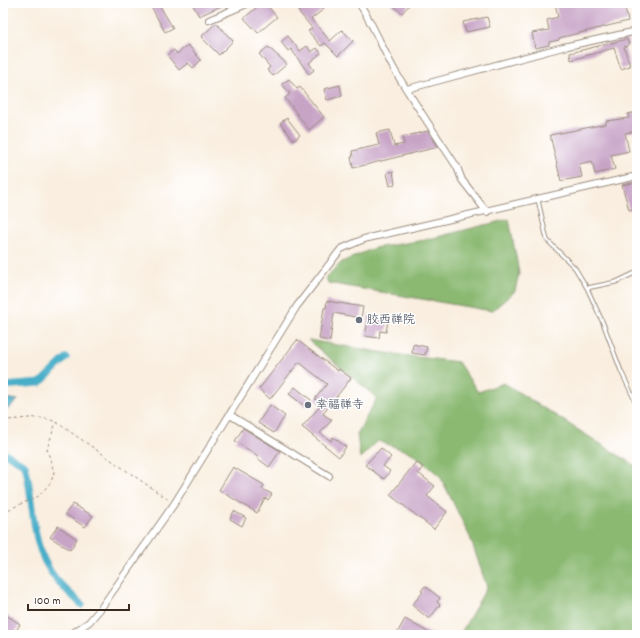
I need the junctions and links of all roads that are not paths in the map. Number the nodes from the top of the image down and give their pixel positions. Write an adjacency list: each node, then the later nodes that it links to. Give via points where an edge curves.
1 (249, 3): 3 (street)
2 (359, 3): 5 (street)
3 (209, 20)
4 (637, 31): 5 (street, via 563,47)
5 (407, 90): 8 (street, via 457,167 462,180)
6 (637, 176): 7 (street)
7 (538, 200): 8 (street); 10 (lane, via 547,240 575,268)
8 (488, 212): 12 (street, via 364,239 341,249 297,306)
9 (637, 272): 10 (lane, via 616,282)
10 (587, 288): 11 (lane)
11 (637, 405)
12 (230, 415): 13 (street); 14 (street, via 174,504 101,608 89,622)
13 (329, 476)
14 (70, 635)

